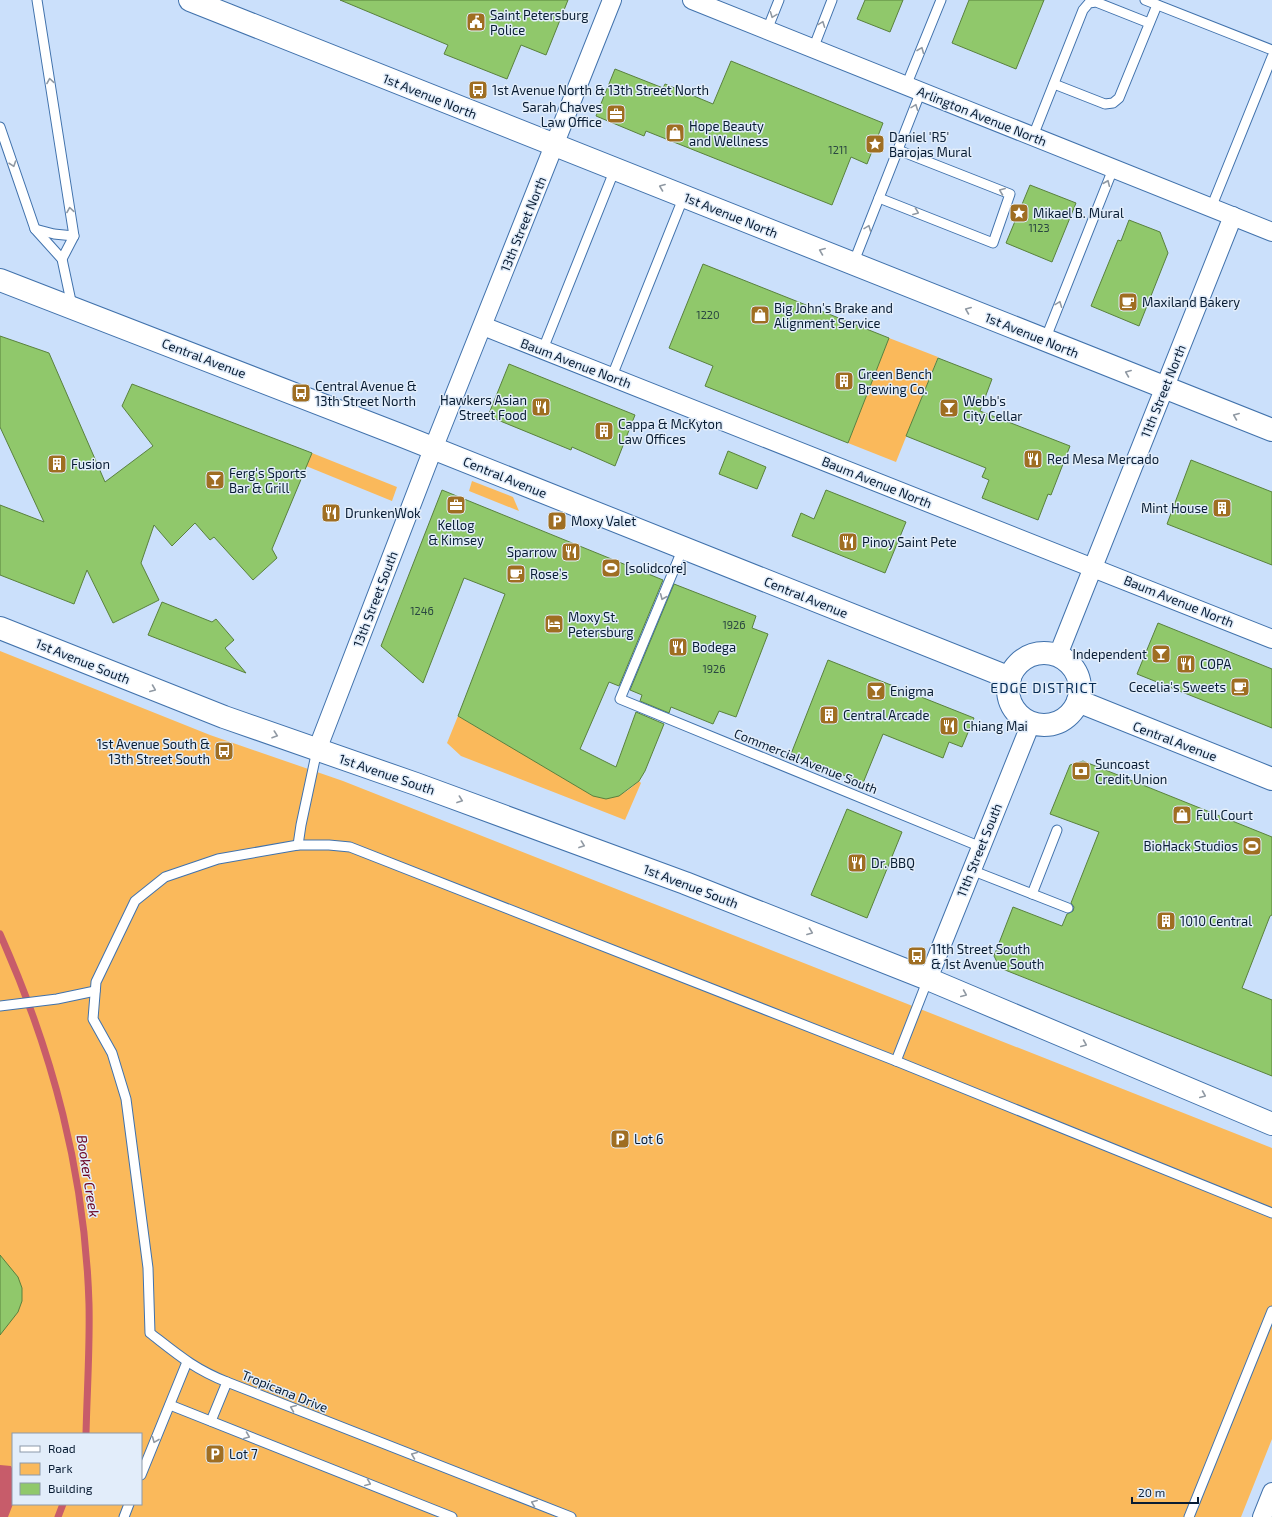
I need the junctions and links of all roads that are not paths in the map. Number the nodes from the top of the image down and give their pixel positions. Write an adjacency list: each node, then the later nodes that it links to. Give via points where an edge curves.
1 (37, 0): 29 (lane, one-way to 1)
2 (190, 0): 19 (main road, 1st Avenue North)
3 (612, 0): 19 (street, 13th Street North)
4 (692, 0): 11 (street, Arlington Avenue North)
5 (779, 0): 11 (lane, one-way to 11)
6 (832, 0): 12 (lane, one-way to 6)
7 (941, 0): 16 (lane, one-way to 7)
8 (1145, 0): 9 (lane)
9 (1157, 5): 10 (lane); 13 (lane)
10 (1149, 23): 15 (lane, via 1119,98 1113,103 1105,104); 15 (lane, via 1096,2 1089,3)
11 (767, 30): 12 (street, Arlington Avenue North)
12 (813, 49): 16 (street, Arlington Avenue North)
13 (1272, 50)
14 (1272, 57): 25 (lane)
15 (1054, 84): 18 (lane)
16 (913, 89): 18 (street, Arlington Avenue North); 20 (lane, one-way to 16)
17 (0, 127): 27 (lane, one-way to 27)
18 (1033, 136): 22 (street, Arlington Avenue North)
19 (554, 145): 21 (main road, 1st Avenue North); 34 (street, 13th Street North)
20 (898, 150): 24 (lane); 24 (lane, one-way to 20, via 993,243 1010,194)
21 (615, 169): 23 (main road, 1st Avenue North, one-way to 21); 36 (lane)
22 (1113, 169): 25 (street, Arlington Avenue North); 35 (lane, one-way to 22)
23 (684, 196): 31 (main road, 1st Avenue North, one-way to 23); 37 (lane)
24 (879, 198): 31 (lane, one-way to 24)
25 (1211, 208): 26 (street, Arlington Avenue North)
26 (1233, 216): 28 (street, Arlington Avenue North); 38 (street, 11th Street North)
27 (35, 228): 29 (lane, via 54,234); 30 (lane)
28 (1272, 232)
29 (74, 236): 30 (lane)
30 (62, 260): 33 (lane)
31 (853, 264): 35 (main road, 1st Avenue North, one-way to 31)
32 (0, 280): 33 (main road, Central Avenue)
33 (72, 308): 40 (main road, Central Avenue)
34 (482, 326): 36 (street, Baum Avenue North); 40 (street, 13th Street North)
35 (1045, 340): 38 (main road, 1st Avenue North, one-way to 35)
36 (543, 349): 37 (street, Baum Avenue North)
37 (612, 376): 42 (street, Baum Avenue North)
38 (1165, 388): 39 (main road, 1st Avenue North, one-way to 38); 42 (street, 11th Street North)
39 (1272, 430)
40 (433, 449): 41 (main road, Central Avenue); 49 (street, 13th Street South)
41 (683, 548): 46 (main road, Central Avenue); 53 (lane, Commercial Avenue South, one-way to 53, via 620,699)
42 (1093, 568): 44 (street, Baum Avenue North); 45 (street, 11th Street North)
43 (0, 628): 49 (main road, 1st Avenue South, one-way to 49, via 224,717)
44 (1272, 639)
45 (1058, 655): 46 (main road, via 1047,652 1035,653 1024,658 1015,667); 47 (main road, via 1068,661 1080,678)
46 (1010, 678): 48 (main road, via 1008,689 1014,709)
47 (1078, 701): 48 (main road, via 1066,718 1055,724); 50 (main road, Central Avenue)
48 (1031, 723): 53 (street, 11th Street South)
49 (317, 750): 52 (lane); 57 (main road, 1st Avenue South, one-way to 57, via 598,850)
50 (1272, 779)
51 (1057, 830): 55 (lane)
52 (298, 845): 58 (lane, via 218,859 165,877 135,901 96,982); 60 (lane, via 350,848)
53 (981, 847): 54 (street, 11th Street South)
54 (971, 870): 55 (lane); 57 (street, 11th Street South)
55 (1032, 894): 56 (lane)
56 (1068, 908)
57 (928, 979): 60 (lane); 61 (main road, 1st Avenue South, one-way to 61)
58 (95, 991): 59 (lane); 64 (lane, via 93,1019 112,1053 126,1099 148,1268 150,1333)
59 (0, 1006)
60 (896, 1061): 62 (lane)
61 (1272, 1124)
62 (1272, 1213)
63 (1272, 1311): 74 (lane)
64 (187, 1362): 65 (lane); 66 (lane)
65 (227, 1382): 67 (lane, Tropicana Drive); 73 (lane, Tropicana Drive, one-way to 65)
66 (170, 1404): 67 (lane); 68 (lane, one-way to 68)
67 (211, 1421): 72 (lane, one-way to 72)
68 (142, 1473)
69 (1272, 1492): 75 (street)
70 (129, 1505): 71 (lane)
71 (124, 1517)
72 (452, 1517)
73 (571, 1517)
74 (1189, 1517)
75 (1262, 1517)

